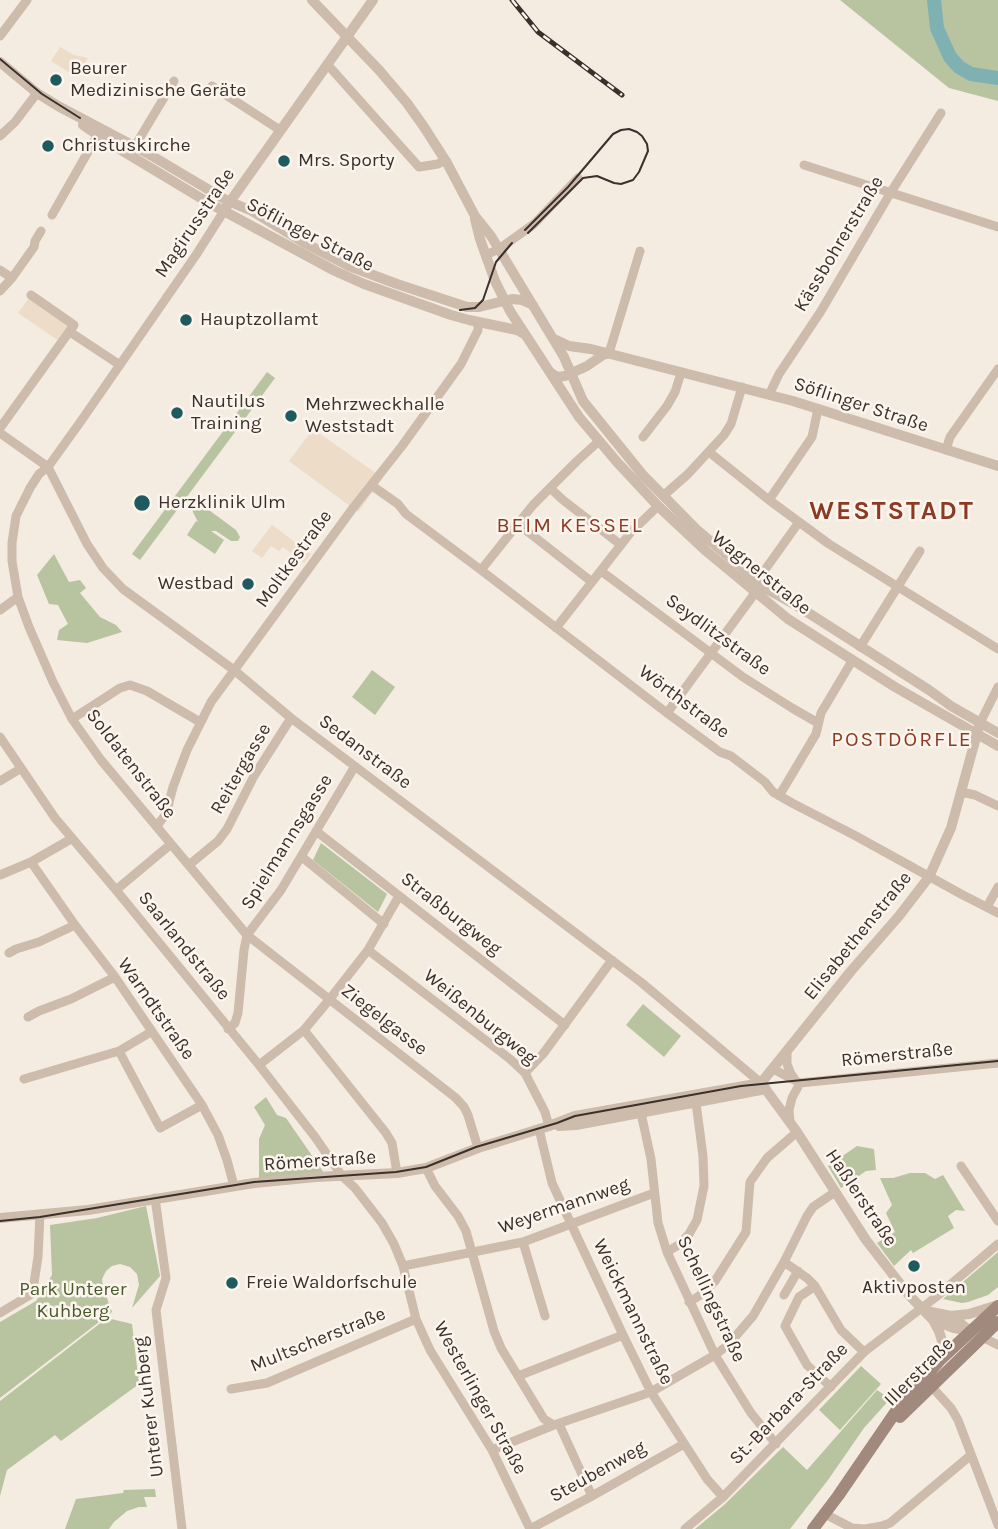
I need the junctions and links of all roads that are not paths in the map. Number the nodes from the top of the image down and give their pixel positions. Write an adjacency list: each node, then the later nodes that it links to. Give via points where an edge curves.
1 (27, 0): 4 (street)
2 (312, 0): 5 (street)
3 (373, 0): 5 (street, Magirusstraße)
4 (0, 36)
5 (347, 37): 7 (street, Magirusstraße); 17 (street, via 407,103)
6 (0, 62): 10 (street, Söflinger Straße)
7 (327, 64): 13 (street, Magirusstraße); 17 (street, via 419,167)
8 (174, 81): 16 (street)
9 (212, 86): 13 (street)
10 (37, 93): 11 (street, Söflinger Straße); 14 (street)
11 (58, 106): 15 (street, Söflinger Straße); 16 (street, Söflinger Straße)
12 (941, 113): 20 (street, Kässbohrerstraße)
13 (280, 130): 21 (street, Magirusstraße)
14 (0, 136)
15 (97, 136): 21 (street, Söflinger Straße); 22 (street)
16 (135, 146): 21 (street, Söflinger Straße)
17 (445, 160): 23 (street)
18 (804, 164): 20 (street)
19 (578, 178): 26 (street, via 534,224)
20 (891, 192): 24 (street); 47 (street, Kässbohrerstraße)
21 (227, 206): 35 (street, Söflinger Straße, via 248,209 359,270 456,304); 36 (street, Söflinger Straße, via 347,277); 41 (street, Magirusstraße)
22 (52, 215)
23 (475, 216): 26 (street, Wagnerstraße); 28 (street, Wagnerstraße)
24 (998, 227)
25 (41, 231): 30 (street)
26 (499, 249): 28 (street); 34 (street, Wagnerstraße)
27 (640, 251): 40 (street)
28 (486, 256): 33 (street, Wagnerstraße)
29 (0, 270): 30 (street)
30 (12, 278): 31 (street)
31 (0, 291)
32 (31, 295): 37 (street, via 74,326)
33 (503, 300): 34 (street, via 519,299); 35 (street, Söflinger Straße); 38 (street, Wagnerstraße)
34 (533, 305): 39 (street, Wagnerstraße)
35 (486, 306): 36 (street)
36 (478, 322): 38 (street, Söflinger Straße); 56 (street, Moltkestraße, via 461,364)
37 (70, 332): 41 (street); 49 (street)
38 (526, 336): 43 (street, Wagnerstraße)
39 (551, 336): 40 (street, Söflinger Straße, via 564,345); 45 (street, Wagnerstraße)
40 (609, 353): 44 (street, Söflinger Straße); 45 (street)
41 (120, 366): 54 (street, Magirusstraße)
42 (998, 369): 52 (street, via 950,437)
43 (550, 372): 45 (street, via 559,377); 51 (street, Wagnerstraße)
44 (681, 373): 46 (street, Söflinger Straße); 50 (street, via 667,406)
45 (572, 374): 59 (street, Wagnerstraße, via 581,398)
46 (742, 387): 47 (street, Söflinger Straße); 53 (street, via 724,435)
47 (769, 395): 48 (street, Söflinger Straße)
48 (818, 409): 52 (street, Söflinger Straße); 58 (street, via 812,437)
49 (0, 433): 54 (street, Sedanstraße)
50 (643, 437)
51 (599, 442): 57 (street); 59 (street, Wagnerstraße)
52 (946, 450): 55 (street, Söflinger Straße)
53 (709, 452): 58 (street); 59 (street)
54 (48, 467): 69 (street, Soldatenstraße, via 38,474 16,516 12,561); 76 (street, Sedanstraße, via 103,568 123,589)
55 (998, 467)
56 (371, 485): 64 (street, Wörthstraße); 76 (street, Moltkestraße)
57 (550, 488): 61 (street); 62 (street)
58 (769, 500): 60 (street)
59 (660, 501): 62 (street); 67 (street, Wagnerstraße, via 690,537)
60 (799, 522): 67 (street); 68 (street)
61 (518, 524): 64 (street); 66 (street)
62 (621, 545): 65 (street)
63 (920, 551): 68 (street)
64 (481, 570): 71 (street, Wörthstraße)
65 (601, 571): 66 (street); 74 (street, Seydlitzstraße)
66 (592, 582): 71 (street)
67 (756, 587): 72 (street, Wagnerstraße); 74 (street); 75 (street, Wagnerstraße, via 788,619)
68 (898, 587): 72 (street); 73 (street)
69 (18, 597): 70 (street); 80 (street, Soldatenstraße)
70 (0, 610)
71 (556, 628): 78 (street, Wörthstraße)
72 (860, 647): 75 (street); 83 (street, Wagnerstraße)
73 (998, 649)
74 (710, 653): 78 (street); 82 (street, Seydlitzstraße)
75 (852, 661): 82 (street); 83 (street, Wagnerstraße)
76 (234, 670): 79 (street, Sedanstraße); 81 (street, Moltkestraße)
77 (998, 687): 83 (street, Elisabethenstraße)
78 (667, 713): 91 (street, Wörthstraße)
79 (291, 718): 87 (street, Sedanstraße); 99 (street, Reitergasse, via 227,829)
80 (72, 719): 81 (street, via 130,685); 93 (street, Soldatenstraße)
81 (200, 722): 93 (street, Moltkestraße, via 166,814)
82 (818, 723): 91 (street)
83 (978, 729): 84 (street, Wagnerstraße); 86 (street, Wagnerstraße); 90 (street, Elisabethenstraße)
84 (998, 733)
85 (0, 737): 88 (street, Saarlandstraße)
86 (998, 746)
87 (355, 766): 94 (street, Spielmannsgasse); 112 (street, Sedanstraße)
88 (20, 769): 89 (street); 95 (street, Saarlandstraße)
89 (0, 781)
90 (961, 792): 92 (street); 101 (street, Elisabethenstraße)
91 (779, 796): 101 (street, Wörthstraße)
92 (998, 806)
93 (157, 826): 96 (street, Soldatenstraße)
94 (316, 831): 97 (street, Spielmannsgasse); 104 (street, Straßburgweg)
95 (71, 839): 98 (street); 103 (street, Saarlandstraße)
96 (172, 844): 99 (street, Soldatenstraße); 103 (street)
97 (302, 857): 107 (street); 109 (street, Spielmannsgasse)
98 (31, 862): 100 (street); 108 (street, Warndtstraße)
99 (189, 865): 109 (street, Soldatenstraße)
100 (0, 875)
101 (929, 877): 105 (street, Wörthstraße); 121 (street, Elisabethenstraße)
102 (998, 887): 105 (street)
103 (116, 890): 117 (street, Saarlandstraße)
104 (399, 896): 107 (street); 116 (street, Straßburgweg)
105 (987, 907): 106 (street, Wörthstraße)
106 (998, 913)
107 (384, 923): 110 (street)
108 (75, 925): 111 (street); 113 (street, Warndtstraße)
109 (247, 935): 114 (street, Ziegelgasse); 117 (street, via 238,1013)
110 (368, 950): 114 (street); 125 (street, Weißenburgweg)
111 (9, 953)
112 (612, 960): 116 (street); 128 (street, Sedanstraße)
113 (115, 977): 115 (street); 119 (street, Warndtstraße)
114 (329, 1000): 118 (street); 136 (street, Ziegelgasse, via 456,1098 468,1115)
115 (28, 1017)
116 (565, 1025): 125 (street)
117 (228, 1029): 123 (street, Saarlandstraße)
118 (304, 1030): 123 (street); 139 (street, via 386,1133)
119 (151, 1032): 120 (street); 131 (street, Warndtstraße)
120 (119, 1051): 126 (street); 131 (street, via 160,1128)
121 (788, 1051): 124 (street, Elisabethenstraße); 127 (street, via 789,1069)
122 (998, 1063): 127 (street, Römerstraße)
123 (259, 1065): 140 (street, Saarlandstraße)
124 (773, 1069): 127 (street); 128 (street, Elisabethenstraße)
125 (525, 1073): 134 (street, Weißenburgweg, via 545,1112)
126 (24, 1079)
127 (798, 1081): 133 (street)
128 (764, 1086): 129 (street); 133 (street, Haßlerstraße)
129 (741, 1090): 130 (street, Römerstraße); 134 (street, Römerstraße, via 575,1116)
130 (696, 1102): 132 (street, Römerstraße); 153 (street, via 704,1186 690,1234)
131 (202, 1105): 141 (street, Warndtstraße, via 223,1147)
132 (641, 1113): 134 (street, Römerstraße); 143 (street, Schellingstraße)
133 (790, 1122): 135 (street, Haßlerstraße)
134 (544, 1128): 136 (street, Römerstraße); 148 (street, Weickmannstraße, via 552,1183)
135 (797, 1132): 142 (street, Haßlerstraße); 159 (street, via 767,1158 750,1182 746,1232 715,1281)
136 (478, 1148): 138 (street, Römerstraße)
137 (961, 1166): 147 (street)
138 (426, 1168): 139 (street, Römerstraße); 152 (street, via 458,1216)
139 (397, 1173): 140 (street, Römerstraße)
140 (342, 1176): 141 (street, Römerstraße); 155 (street, Westerlinger Straße, via 382,1223)
141 (234, 1186): 144 (street, Römerstraße)
142 (835, 1192): 154 (street, via 811,1211); 162 (street, Haßlerstraße, via 866,1241)
143 (654, 1193): 148 (street, Weyermannweg); 153 (street, Schellingstraße)
144 (155, 1198): 146 (street, Römerstraße); 188 (street, Unterer Kuhberg, via 166,1278 156,1310)
145 (0, 1218): 146 (street, Römerstraße)
146 (40, 1218): 149 (street, Römerstraße); 161 (street, via 30,1295)
147 (998, 1221)
148 (572, 1225): 150 (street, Weyermannweg); 168 (street, Weickmannstraße)
149 (0, 1226)
150 (523, 1242): 152 (street, Weyermannweg); 163 (street)
151 (998, 1244): 162 (street, St.-Barbara-Straße)
152 (472, 1252): 155 (street, Weyermannweg); 173 (street, via 494,1331)
153 (667, 1252): 159 (street, Schellingstraße)
154 (784, 1262): 156 (street); 171 (street, via 753,1316)
155 (403, 1266): 165 (street, Westerlinger Straße)
156 (798, 1271): 157 (street); 158 (street)
157 (815, 1286): 170 (street, via 841,1330); 175 (street, via 799,1297 785,1326 807,1365)
158 (784, 1295)
159 (689, 1302): 171 (street, Schellingstraße)
160 (998, 1305): 164 (street); 167 (main road)
161 (0, 1313)
162 (927, 1313): 164 (street); 167 (street); 170 (street, St.-Barbara-Straße); 172 (street, via 943,1344)
163 (545, 1316)
164 (951, 1316): 167 (street)
165 (416, 1319): 176 (street, Multscherstraße, via 267,1383); 182 (street, Westerlinger Straße)
166 (998, 1322): 167 (main road)
167 (976, 1334): 169 (street); 172 (main road, Illerstraße); 174 (main road, Illerstraße)
168 (623, 1335): 173 (street); 177 (street, Weickmannstraße)
169 (998, 1345)
170 (864, 1353): 175 (street, St.-Barbara-Straße)
171 (715, 1356): 177 (street); 181 (street, Schellingstraße)
172 (941, 1359): 179 (main road, Illerstraße, via 901,1404)
173 (519, 1376): 178 (street, via 544,1419)
174 (932, 1386): 179 (main road, Illerstraße); 183 (street, via 958,1420)
175 (831, 1387): 181 (street, St.-Barbara-Straße)
176 (231, 1389)
177 (650, 1392): 178 (street); 180 (street, Weickmannstraße)
178 (556, 1424): 182 (street); 184 (street)
179 (882, 1434): 186 (main road, Illerstraße)
180 (684, 1444): 184 (street, Steubenweg); 185 (street, Weickmannstraße)
181 (776, 1444): 185 (street, St.-Barbara-Straße)
182 (492, 1450): 189 (street, Westerlinger Straße)
183 (971, 1455): 186 (street, via 894,1521 882,1526 852,1528); 187 (street)
184 (592, 1496): 189 (street, Steubenweg)
185 (723, 1497): 190 (street, St.-Barbara-Straße)
186 (825, 1514): 191 (main road, Illerstraße)
187 (998, 1525)
188 (182, 1529)
189 (530, 1529)
190 (685, 1529)
191 (813, 1529)

